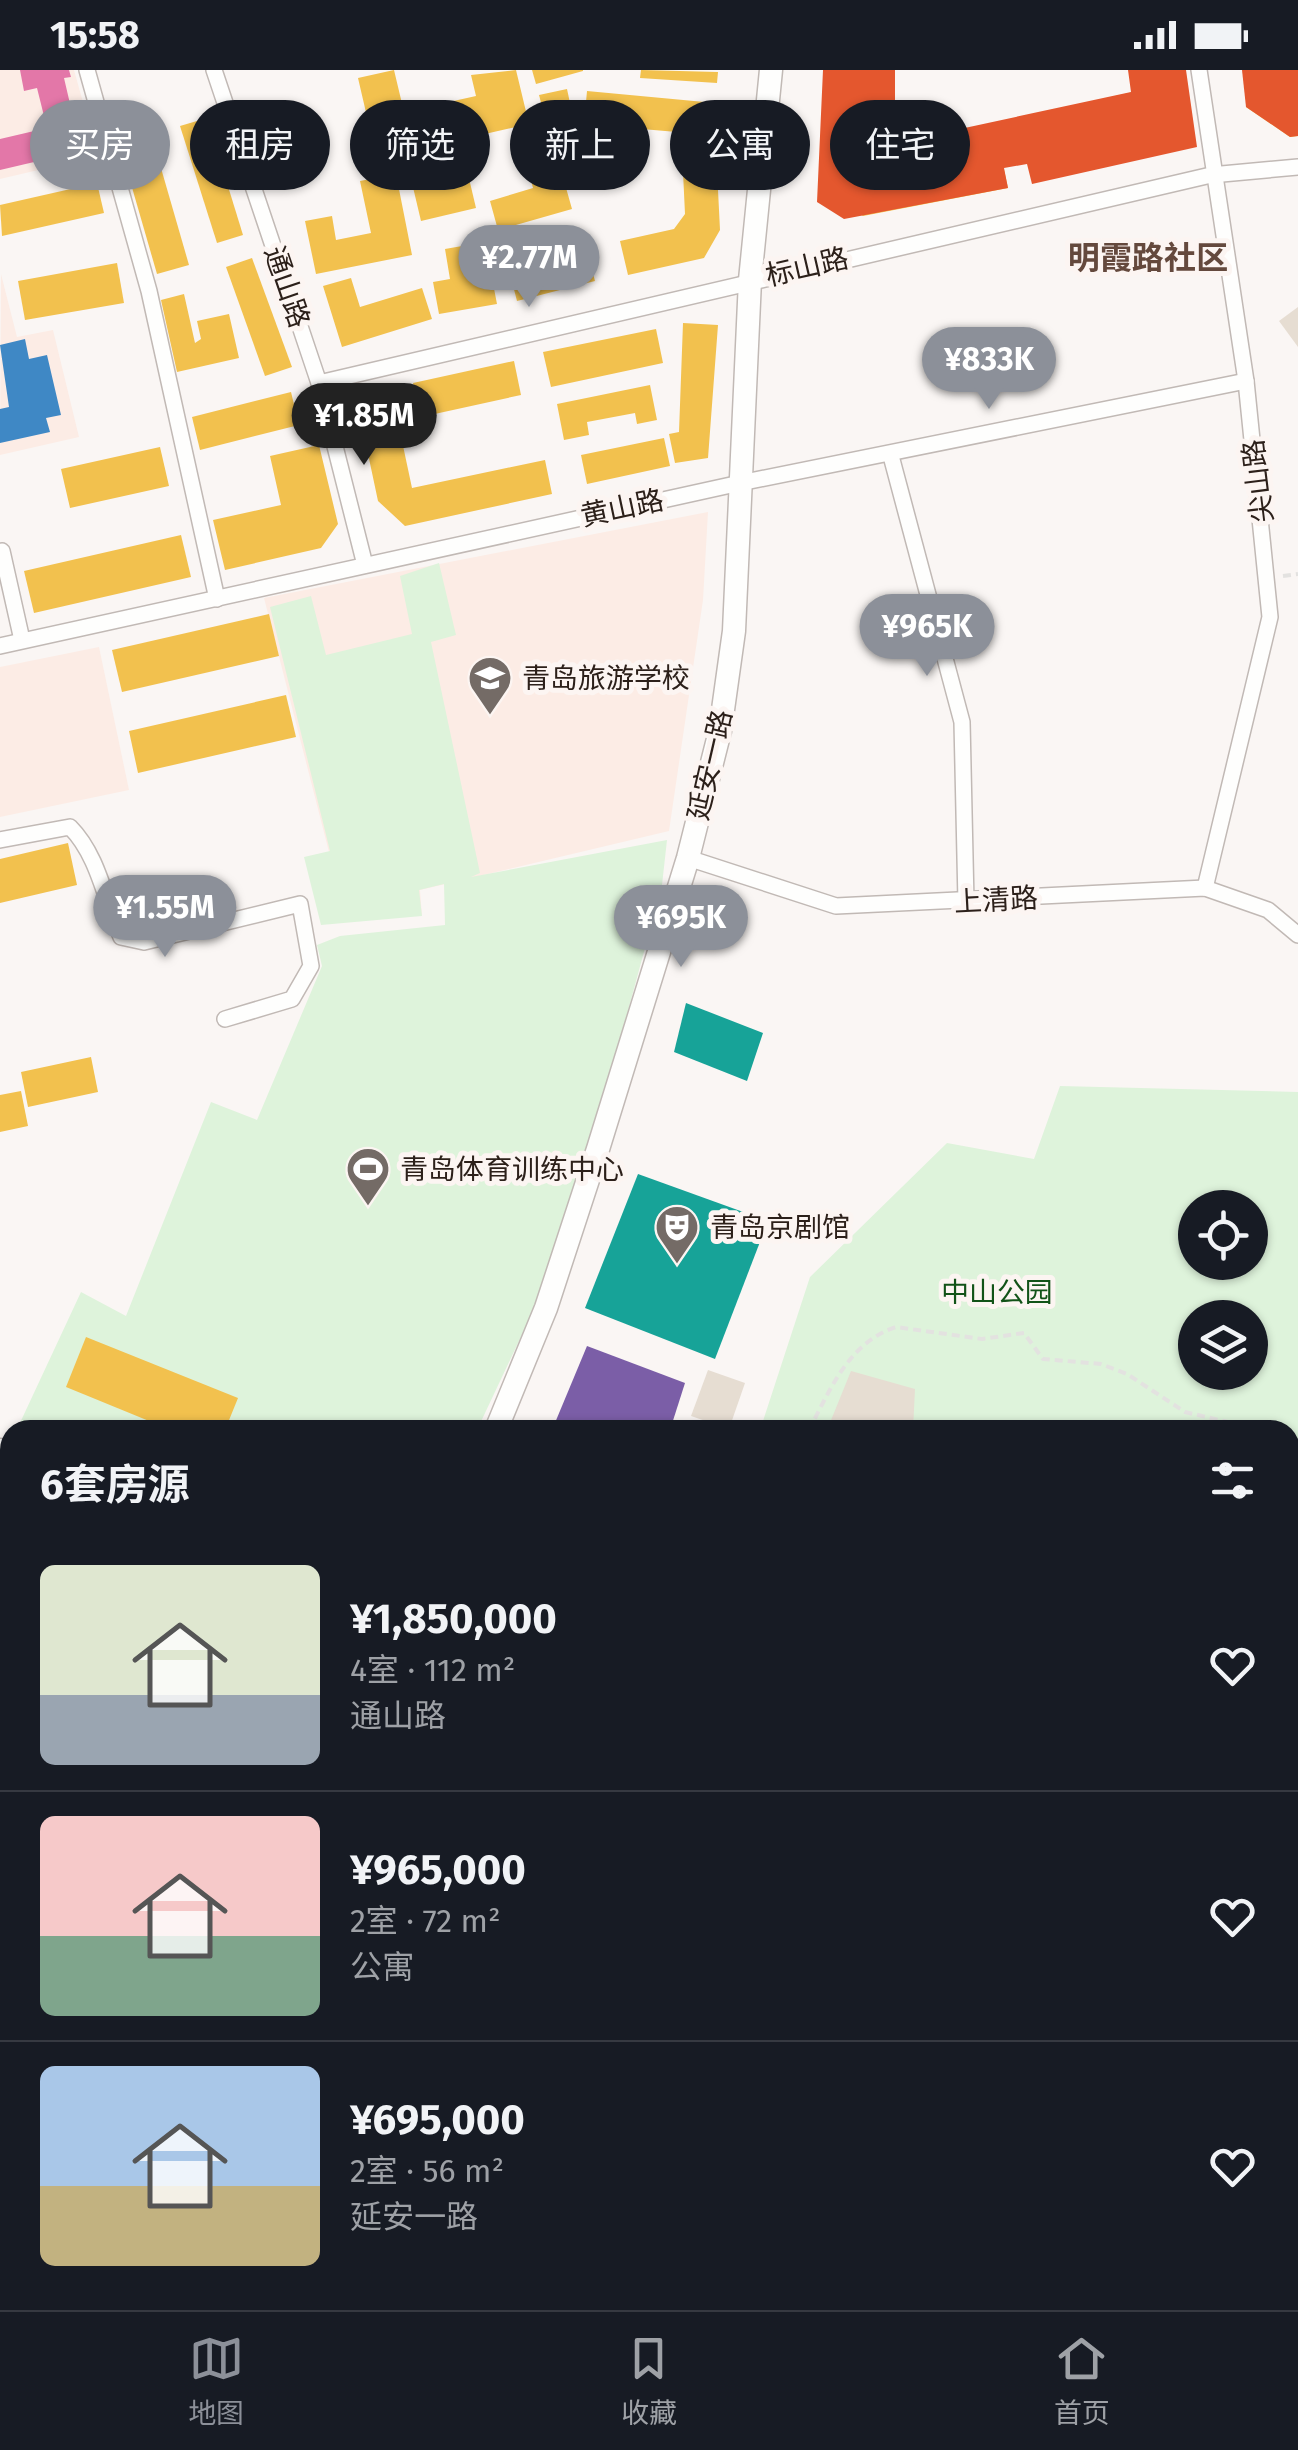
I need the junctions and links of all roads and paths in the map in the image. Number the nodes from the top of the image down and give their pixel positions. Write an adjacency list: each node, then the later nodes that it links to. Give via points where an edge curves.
1 (87, 70): 14 (street, via 148,291)
2 (214, 70): 9 (street, 通山路)
3 (770, 70): 7 (main road, 延安一路)
4 (1199, 70): 6 (street, 尖山路)
5 (1298, 167): 6 (street, 标山路)
6 (1211, 174): 7 (street, 标山路); 8 (street, 尖山路)
7 (750, 280): 9 (street, 标山路); 11 (main road, 延安一路)
8 (1246, 382): 10 (street, 黄山路); 19 (street, 尖山路, via 1270,616)
9 (319, 383): 13 (street, 通山路)
10 (891, 456): 11 (street, 黄山路); 20 (street, via 962,722)
11 (740, 482): 13 (street, 黄山路); 18 (main road, 延安一路, via 729,681)
12 (2, 551): 15 (street)
13 (364, 565): 14 (street, 黄山路)
14 (217, 598): 15 (street, 黄山路)
15 (22, 640): 16 (street, 黄山路)
16 (0, 646)
17 (0, 840): 22 (street, via 70,827 89,847 121,937 144,942 300,904 311,966 292,999)
18 (688, 858): 20 (street, 上清路, via 836,906); 23 (main road, 延安一路, via 546,1308)
19 (1205, 888): 20 (street, 上清路); 21 (street, 上清路, via 1268,910)
20 (966, 902)
21 (1298, 935)
22 (226, 1019)
23 (500, 1420)
24 (814, 1420): 25 (path, via 841,1366 896,1328 982,1339 1024,1333 1043,1359 1101,1364 1185,1412)
25 (1219, 1420)

